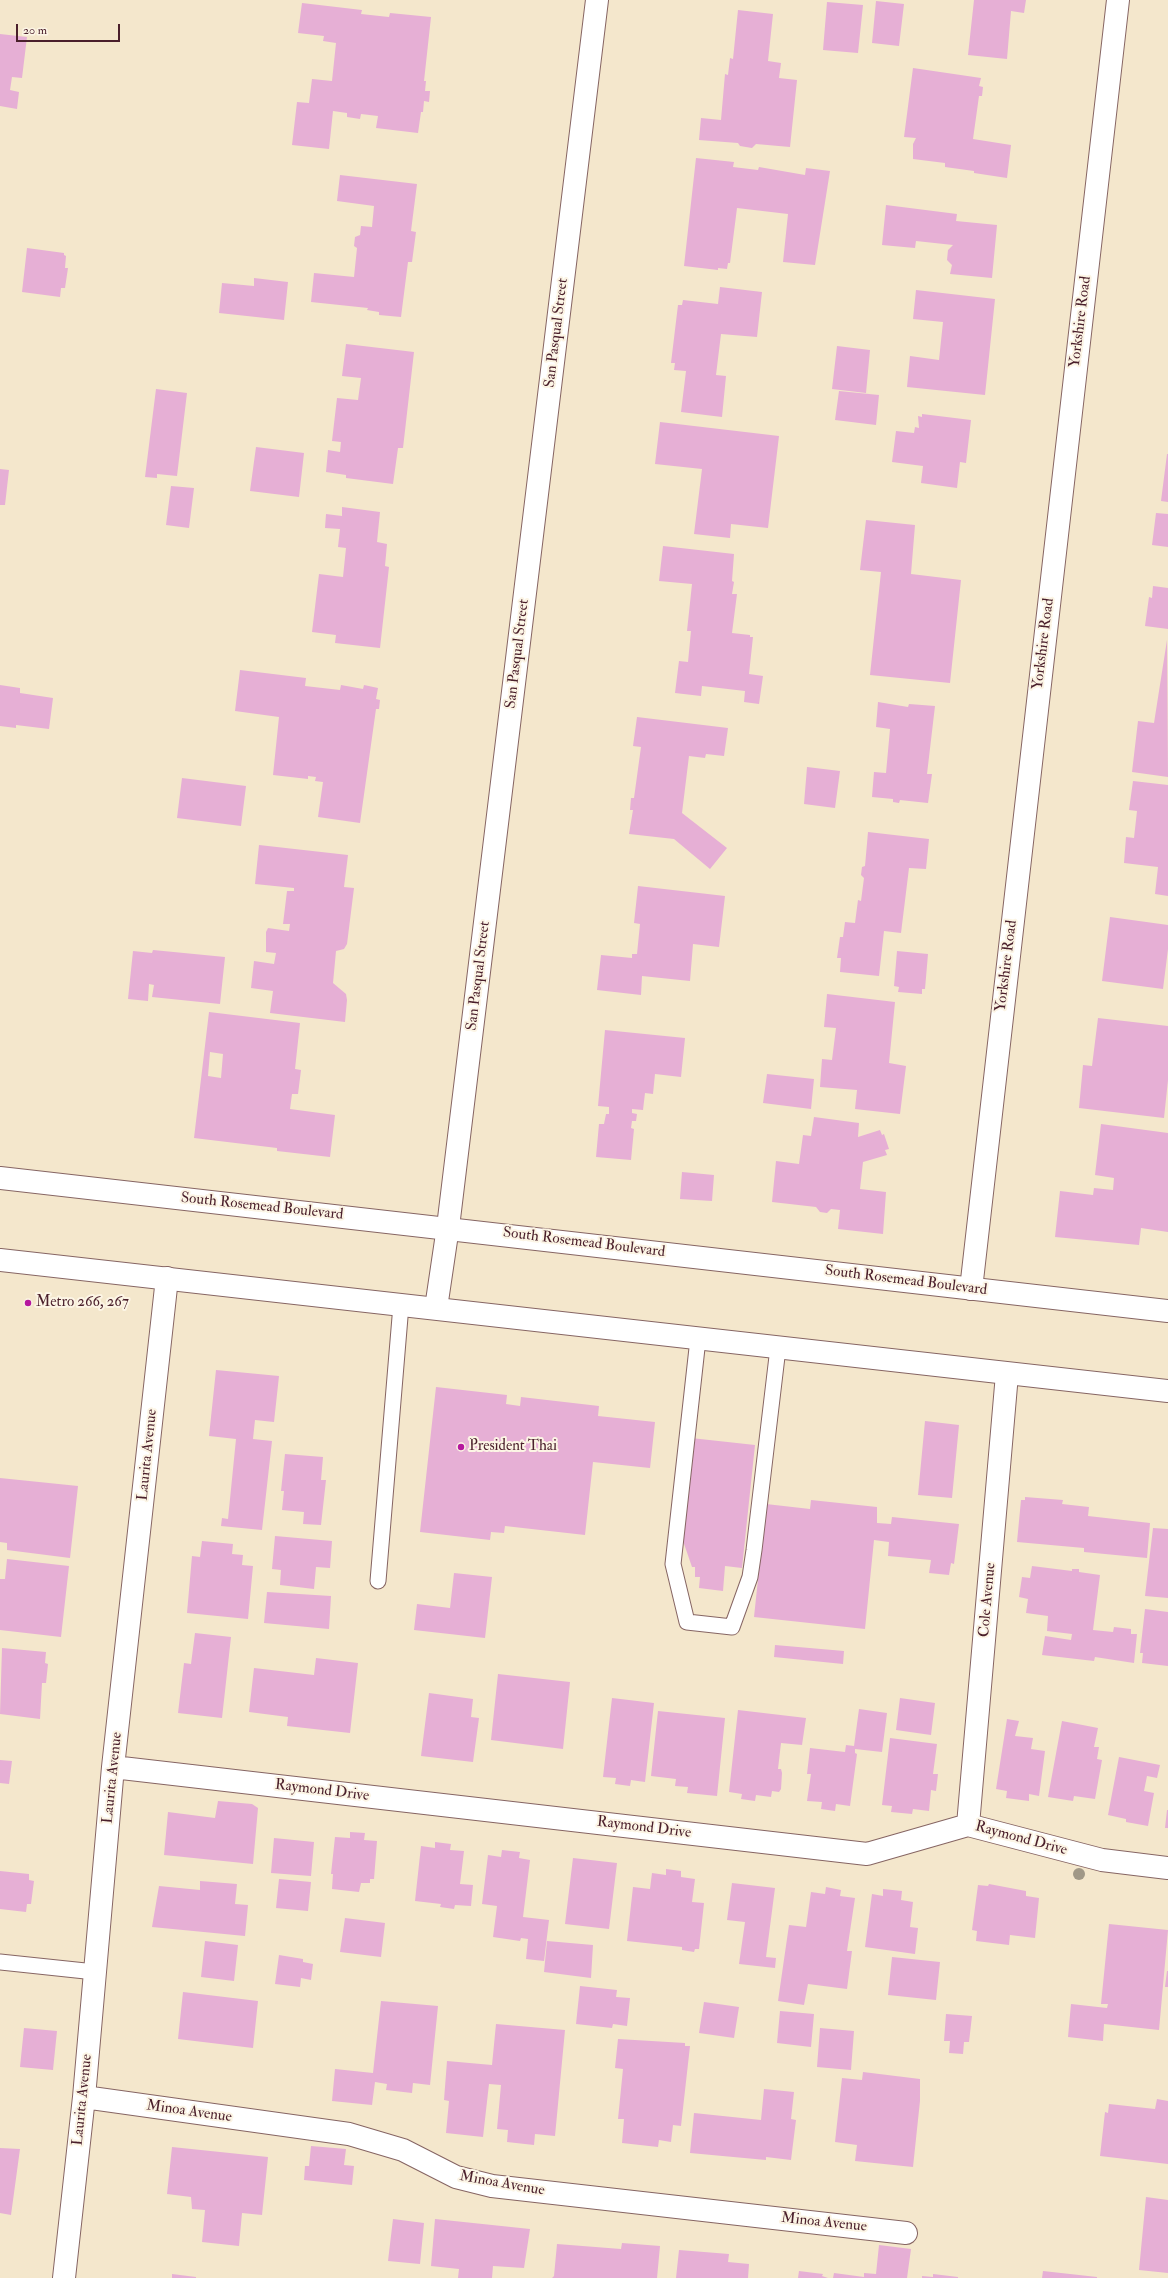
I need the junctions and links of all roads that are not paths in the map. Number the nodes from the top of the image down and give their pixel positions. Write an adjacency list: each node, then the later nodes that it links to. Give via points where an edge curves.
1 (597, 0): 4 (street, San Pasqual Street)
2 (1118, 0): 7 (street, Yorkshire Road)
3 (0, 1178): 4 (street, South Rosemead Boulevard)
4 (448, 1227): 7 (street, South Rosemead Boulevard); 9 (street, San Pasqual Street)
5 (0, 1260): 6 (street)
6 (167, 1278): 8 (street); 16 (street, Laurita Avenue)
7 (971, 1289): 10 (street, South Rosemead Boulevard)
8 (401, 1305): 9 (street); 15 (lane)
9 (436, 1308): 11 (street)
10 (1168, 1311)
11 (698, 1339): 12 (street); 12 (lane, via 673,1564 687,1622 732,1627 750,1577)
12 (778, 1348): 13 (street)
13 (1007, 1374): 14 (street); 17 (street, Cole Avenue)
14 (1168, 1391)
15 (378, 1581)
16 (113, 1767): 17 (street, Raymond Drive, via 867,1854); 20 (street, Laurita Avenue)
17 (968, 1825): 18 (street, Raymond Drive, via 1102,1860)
18 (1168, 1868)
19 (0, 1962): 20 (lane)
20 (95, 1972): 21 (street, Laurita Avenue)
21 (84, 2097): 22 (street, Minoa Avenue, via 349,2134 403,2150 456,2177 492,2186); 23 (street, Laurita Avenue)
22 (906, 2233)
23 (64, 2278)

